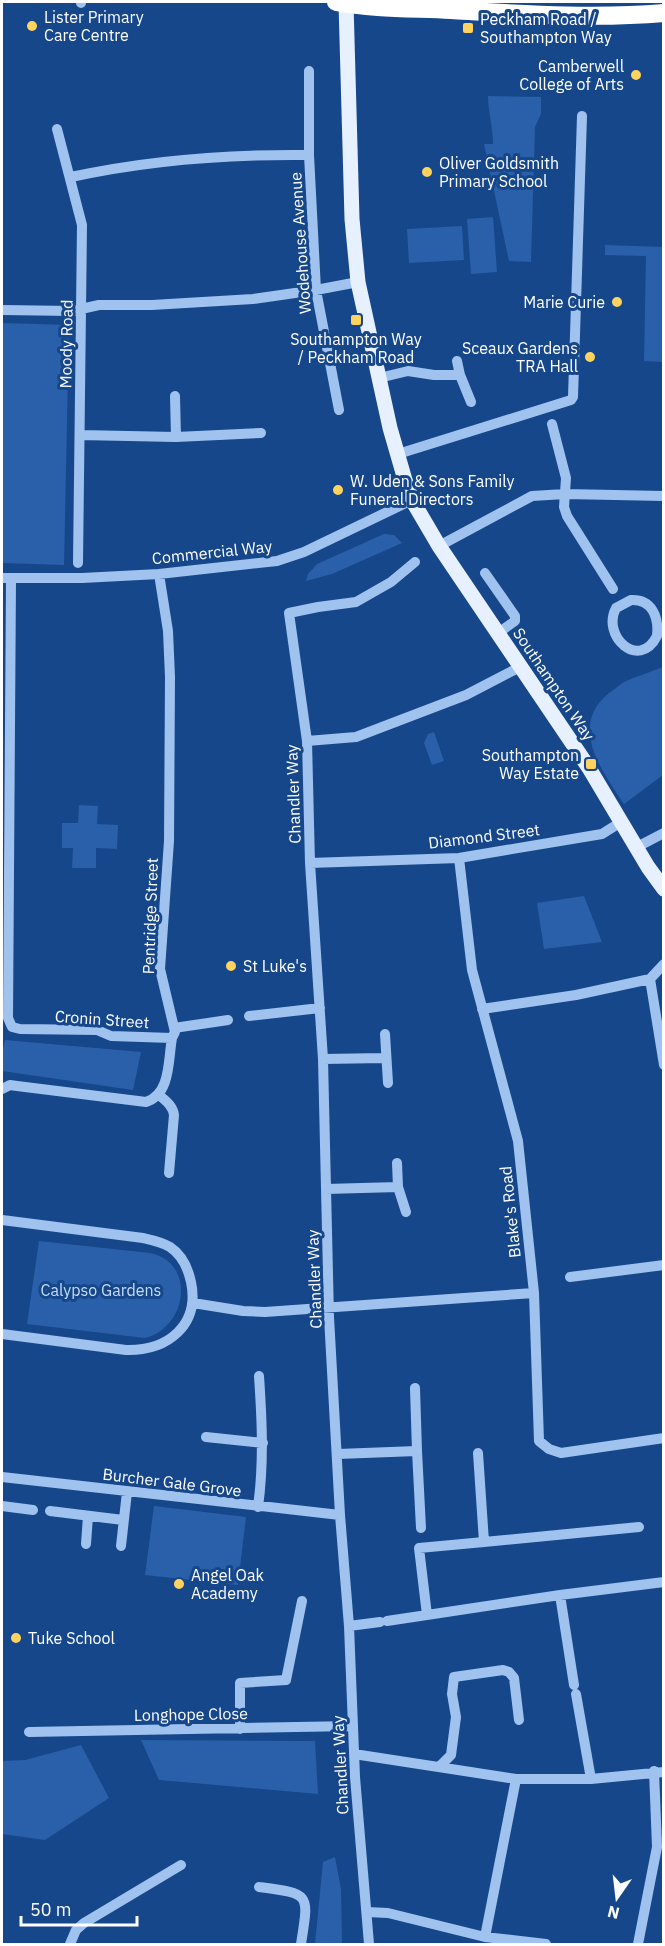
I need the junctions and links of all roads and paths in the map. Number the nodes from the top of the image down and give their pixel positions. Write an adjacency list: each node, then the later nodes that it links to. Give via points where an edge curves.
1 (341, 2): 2 (highway); 9 (main road, Southampton Way)
2 (492, 7): 3 (highway, via 591,16)
3 (663, 12)
4 (309, 71): 7 (street, Wodehouse Avenue)
5 (582, 116): 23 (street, via 573,397)
6 (57, 129): 8 (street, Moody Road)
7 (309, 155): 8 (street, via 263,154 176,161); 10 (street, Wodehouse Avenue)
8 (71, 177): 11 (street, Moody Road, via 82,225)
9 (358, 282): 10 (street); 15 (main road, Southampton Way)
10 (316, 290): 11 (street, via 253,299 99,305); 18 (street, Wodehouse Avenue)
11 (82, 309): 12 (street); 21 (street, Moody Road)
12 (2, 310)
13 (457, 361): 14 (street)
14 (459, 375): 15 (street, via 408,371); 17 (street)
15 (379, 378): 23 (main road, Southampton Way)
16 (175, 396): 22 (street)
17 (471, 402)
18 (339, 410)
19 (552, 424): 24 (street, via 565,470)
20 (261, 433): 22 (street)
21 (80, 435): 22 (street); 29 (street, Moody Road)
22 (176, 437)
23 (398, 454): 26 (main road, Southampton Way)
24 (565, 494): 25 (street); 27 (street, via 527,498); 33 (street, via 569,522)
25 (663, 496)
26 (412, 500): 27 (main road, Southampton Way); 31 (street, Commercial Way, via 291,557 254,565)
27 (439, 546): 34 (main road, Southampton Way)
28 (416, 562): 37 (street, Chandler Way, via 356,602 288,613)
29 (78, 563)
30 (485, 573): 34 (street, via 515,616 515,621)
31 (159, 574): 32 (street, Commercial Way); 50 (street, Pentridge Street, via 170,677 169,841 160,969 174,1021)
32 (6, 578): 50 (street, Cronin Street, via 9,1024 20,1029 97,1030 111,1036)
33 (613, 589)
34 (498, 633): 36 (main road, Southampton Way)
35 (660, 637): 35 (street, via 646,649 635,651 625,647 613,628 616,608 631,600 648,604)
36 (520, 668): 37 (street, via 466,695 356,737); 38 (main road, Southampton Way)
37 (307, 741): 42 (street, Chandler Way)
38 (621, 822): 40 (main road, Southampton Way); 41 (street, Diamond Street, via 603,834)
39 (663, 832): 40 (street)
40 (636, 847): 43 (main road, Southampton Way)
41 (459, 858): 42 (street, Diamond Street); 47 (street, Blake's Road, via 472,970)
42 (310, 863): 46 (street, Chandler Way)
43 (663, 889)
44 (663, 964): 45 (street)
45 (650, 979): 47 (street); 54 (street)
46 (320, 1008): 48 (street); 53 (street, Chandler Way)
47 (482, 1009): 66 (street, Blake's Road, via 518,1141)
48 (249, 1016)
49 (228, 1020): 50 (street)
50 (173, 1033): 57 (street, Pentridge Street)
51 (385, 1035): 52 (street)
52 (385, 1058): 53 (street); 55 (street)
53 (323, 1059): 61 (street, Chandler Way)
54 (663, 1065)
55 (388, 1083)
56 (2, 1089): 57 (street, via 10,1085 146,1102)
57 (159, 1095): 59 (street, via 174,1115)
58 (397, 1163): 60 (street)
59 (170, 1173)
60 (398, 1187): 61 (street); 62 (street)
61 (326, 1189): 68 (street, Chandler Way)
62 (406, 1212)
63 (2, 1220): 67 (street, via 162,1243 186,1265)
64 (663, 1265): 65 (street)
65 (570, 1278)
66 (534, 1293): 68 (street); 73 (street, Blake's Road, via 539,1441 561,1453)
67 (193, 1302): 68 (street, via 255,1312); 69 (street, via 189,1316 176,1334 143,1350)
68 (329, 1308): 77 (street, Chandler Way)
69 (2, 1334)
70 (259, 1376): 74 (street)
71 (415, 1388): 75 (street)
72 (206, 1437): 74 (street)
73 (663, 1438)
74 (263, 1443): 81 (street)
75 (417, 1451): 77 (street); 88 (street)
76 (478, 1453): 89 (street)
77 (338, 1454): 84 (street, Chandler Way)
78 (2, 1477): 79 (street, Burcher Gale Grove)
79 (127, 1492): 81 (street, Burcher Gale Grove); 86 (street)
80 (2, 1506): 82 (street)
81 (258, 1507): 84 (street, Burcher Gale Grove)
82 (33, 1510)
83 (50, 1511): 85 (street)
84 (340, 1515): 96 (street, Chandler Way)
85 (88, 1516): 86 (street); 90 (street)
86 (123, 1520): 91 (street)
87 (639, 1527): 89 (street)
88 (421, 1528)
89 (484, 1542): 95 (street, via 419,1548)
90 (86, 1544)
91 (121, 1546)
92 (663, 1582): 93 (street)
93 (560, 1595): 95 (street); 105 (street)
94 (302, 1601): 99 (street, via 286,1680 240,1683)
95 (427, 1615): 96 (street)
96 (349, 1626): 98 (street, Chandler Way)
97 (519, 1720): 102 (street, via 514,1678 509,1672 454,1677 456,1717 451,1755)
98 (353, 1726): 99 (street, Longhope Close); 101 (street, Chandler Way)
99 (240, 1729): 100 (street, Longhope Close)
100 (29, 1732)
101 (354, 1754): 102 (street); 108 (street, Chandler Way)
102 (440, 1766): 104 (street)
103 (659, 1772): 105 (street); 114 (street, via 657,1847)
104 (516, 1779): 105 (street); 109 (street)
105 (591, 1779)
106 (181, 1865): 110 (street, via 84,1923)
107 (259, 1887): 111 (street, via 299,1894 305,1902)
108 (367, 1912): 109 (street, via 388,1913); 112 (street, Chandler Way)
109 (485, 1937): 113 (street)
110 (70, 1944)
111 (301, 1944)
112 (369, 1944)
113 (546, 1944)
114 (638, 1944)

